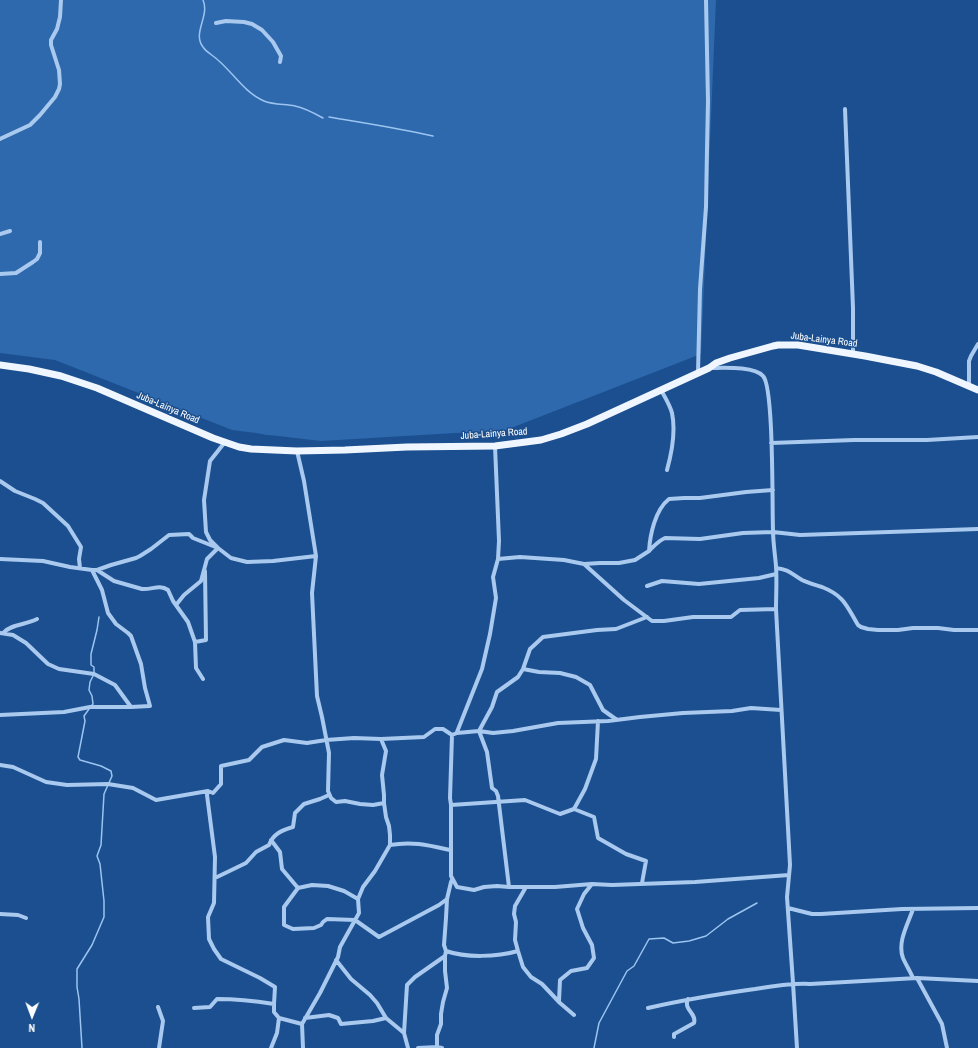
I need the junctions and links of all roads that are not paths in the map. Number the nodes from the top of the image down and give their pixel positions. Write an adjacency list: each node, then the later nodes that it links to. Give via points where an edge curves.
1 (61, 0): 6 (street, via 57,29 51,40 59,70 59,89 30,125)
2 (706, 0): 15 (street, via 706,208 700,289)
3 (216, 23): 4 (street, via 244,22 262,30 281,56)
4 (280, 62)
5 (846, 109): 12 (street)
6 (0, 140)
7 (10, 231): 8 (street)
8 (0, 234)
9 (40, 242): 10 (street, via 40,253 33,262 16,273)
10 (0, 274)
11 (978, 344): 16 (street, via 971,356)
12 (853, 353): 14 (main road, Juba-Lainya Road, via 808,346 778,345 730,358); 16 (main road, Juba-Lainya Road, via 917,366)
13 (0, 365): 20 (main road, Juba-Lainya Road, via 61,376 97,388)
14 (709, 368): 15 (main road, Juba-Lainya Road); 21 (street, via 736,368 762,374 766,379 769,397)
15 (698, 373): 17 (main road, Juba-Lainya Road)
16 (969, 386): 18 (main road, Juba-Lainya Road)
17 (661, 390): 22 (main road, Juba-Lainya Road, via 561,434 541,440); 24 (street, via 671,410 673,423 672,449)
18 (978, 390)
19 (978, 437): 21 (street)
20 (225, 442): 23 (main road, Juba-Lainya Road, via 250,449); 29 (street, via 210,460 204,500 206,532)
21 (771, 443): 26 (street)
22 (495, 446): 23 (main road, Juba-Lainya Road); 32 (street)
23 (297, 451): 31 (street)
24 (667, 470)
25 (0, 480): 36 (street, via 15,491 43,503 68,526 81,547)
26 (773, 490): 28 (street); 30 (street, via 669,499 662,506 652,527)
27 (978, 529): 28 (street, via 800,535)
28 (773, 532): 30 (street, via 700,539 665,538); 37 (street)
29 (218, 548): 31 (street, via 231,558 248,562); 35 (street, via 207,559); 38 (street, via 193,538 190,534 169,535 136,558)
30 (649, 551): 34 (street, via 634,560)
31 (316, 556): 59 (street, via 312,593 317,696)
32 (498, 558): 34 (street, via 557,559); 56 (street, via 493,577 496,598 482,669)
33 (0, 559): 36 (street, via 43,561)
34 (584, 564): 43 (street)
35 (205, 567): 41 (street, via 201,581); 47 (street, via 206,640)
36 (80, 568): 38 (street)
37 (776, 568): 39 (street); 45 (street, via 789,571 839,596 861,627 878,630)
38 (95, 570): 41 (street, via 114,581 136,588 164,587); 50 (street, via 108,613 116,624 131,636 141,664 144,688 150,706)
39 (776, 574): 40 (street, via 700,584 662,581); 42 (street)
40 (646, 586)
41 (176, 605): 47 (street, via 188,622)
42 (776, 609): 43 (street, via 740,610 731,617 652,621); 51 (street)
43 (647, 617): 48 (street, via 616,629 543,637 530,649)
44 (37, 618): 46 (street)
45 (978, 630)
46 (1, 633): 50 (street, via 13,635 26,643 48,664 59,669 94,674 115,685)
47 (196, 642): 49 (street, via 196,668)
48 (523, 669): 53 (street, via 576,677 590,685 603,710); 55 (street, via 518,677 498,692)
49 (203, 679)
50 (131, 708): 52 (street, via 90,707 64,712)
51 (781, 710): 53 (street, via 751,708); 70 (street)
52 (0, 715)
53 (617, 720): 54 (street)
54 (598, 721): 55 (street, via 558,723 493,733); 66 (street, via 596,759 583,794)
55 (479, 731): 57 (street); 63 (street, via 487,752 492,788 496,791)
56 (457, 732)
57 (452, 734): 58 (street, via 443,729 435,729 424,737); 65 (street)
58 (381, 738): 59 (street); 64 (street, via 386,751 382,775)
59 (326, 740): 61 (street, via 307,743 284,740 262,747 249,760 221,766 222,784 213,793); 62 (street)
60 (0, 765): 61 (street, via 13,767 46,782 72,785 108,784 133,788 156,800)
61 (208, 791): 71 (street)
62 (330, 795): 64 (street, via 336,802); 67 (street, via 304,804 295,813 293,827 281,830)
63 (499, 802): 65 (street); 66 (street, via 525,800 560,814); 75 (street)
64 (384, 804): 68 (street)
65 (451, 805): 69 (street)
66 (574, 809): 73 (street, via 594,817 598,838 626,854 646,861)
67 (271, 840): 71 (street, via 270,845 256,852 246,863); 77 (street, via 280,852 282,869)
68 (390, 845): 69 (street, via 428,844); 78 (street, via 375,872 362,887)
69 (450, 850): 72 (street)
70 (789, 876): 73 (street); 80 (street)
71 (215, 878): 94 (street, via 214,903 208,917 209,939 221,958 275,987)
72 (452, 880): 75 (street, via 457,887 465,889); 79 (street)
73 (642, 883): 74 (street)
74 (592, 884): 76 (street); 93 (street, via 577,909 592,945 594,958 587,968 571,971 560,980)
75 (509, 887): 76 (street)
76 (526, 887): 86 (street, via 515,906 514,914)
77 (298, 888): 78 (street, via 312,885 328,886); 85 (street, via 284,906 284,925 293,929 314,928 327,919)
78 (358, 899): 85 (street, via 359,913)
79 (447, 899): 85 (street, via 379,937); 87 (street)
80 (788, 908): 82 (street, via 812,914); 91 (street)
81 (978, 908): 82 (street)
82 (913, 909): 89 (street, via 902,946 903,957)
83 (0, 914): 84 (street)
84 (26, 918)
85 (355, 920): 88 (street)
86 (518, 952): 87 (street, via 478,956); 93 (street, via 523,966 531,977 542,984)
87 (445, 953): 103 (street, via 407,986); 110 (street, via 447,988 437,1035)
88 (336, 960): 100 (street); 101 (street, via 351,979 377,1003)
89 (915, 978): 90 (street); 91 (street); 112 (street, via 942,1024)
90 (978, 981)
91 (794, 983): 92 (street); 111 (street)
92 (688, 999): 97 (street); 104 (street, via 686,1005 695,1020 694,1023 674,1034)
93 (558, 1001): 98 (street)
94 (274, 1004): 96 (street, via 230,999 216,1000 210,1008); 99 (street, via 274,1012)
95 (158, 1007): 105 (street, via 163,1021)
96 (194, 1008)
97 (648, 1008)
98 (574, 1014)
99 (279, 1018): 102 (street); 106 (street)
100 (305, 1018): 101 (street, via 329,1015 338,1018 341,1024); 102 (street)
101 (386, 1018): 103 (street)
102 (302, 1024): 107 (street)
103 (404, 1032): 108 (street)
104 (674, 1037)
105 (159, 1048)
106 (271, 1048)
107 (303, 1048)
108 (408, 1048)
109 (418, 1048): 110 (street)
110 (439, 1048)
111 (797, 1048)
112 (947, 1048)

